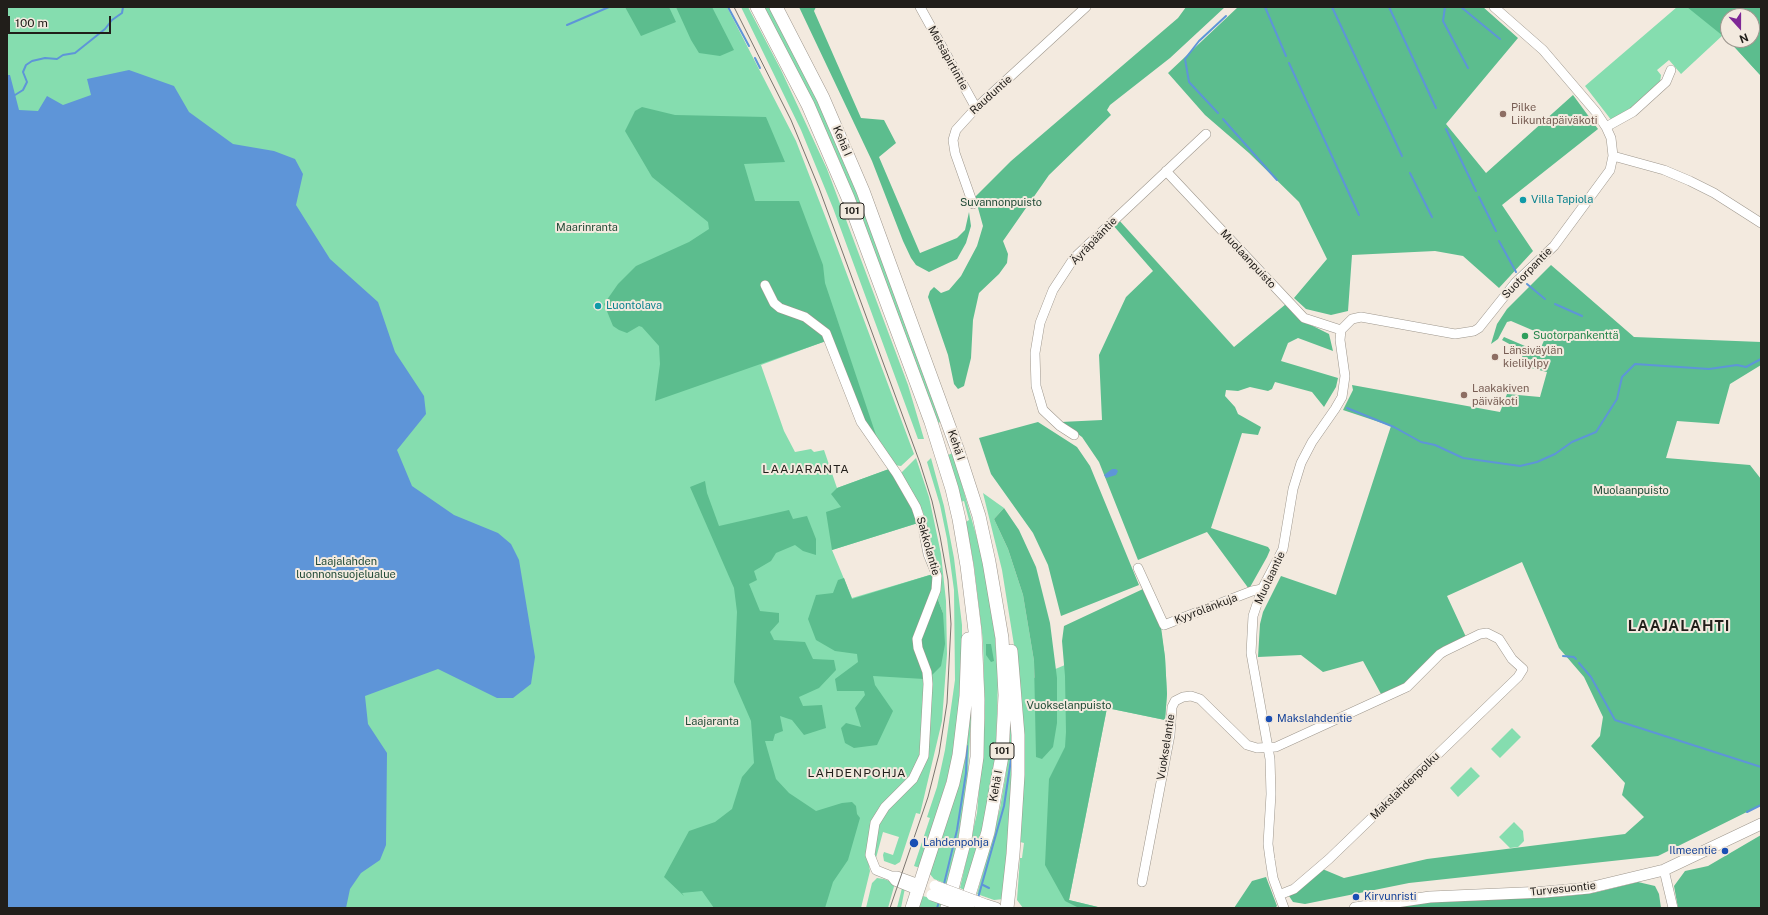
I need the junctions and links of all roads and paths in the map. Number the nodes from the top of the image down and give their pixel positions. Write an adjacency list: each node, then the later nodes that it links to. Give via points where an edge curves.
1 (757, 7): 20 (highway, Kehä I / 101, via 808,105 834,163 936,437 959,519)
2 (776, 7): 19 (highway, Kehä I / 101, via 834,123 894,273 979,516)
3 (920, 7): 7 (street, Metsäpirtintie)
4 (1086, 7): 7 (street, Rauduntie)
5 (1494, 7): 8 (street, via 1543,50)
6 (1671, 70): 8 (street, via 1666,82 1633,112)
7 (976, 108): 12 (street, Rauduntie, via 959,125 953,140)
8 (1606, 127): 10 (street)
9 (1206, 134): 11 (street, Äyräpääntie)
10 (1613, 156): 13 (street, via 1690,180); 15 (street, Suotorpantie, via 1607,176 1554,246 1505,294 1479,328 1468,333 1455,334 1361,317 1352,319)
11 (1166, 171): 15 (street, Muolaanpuisto, via 1300,315 1309,321); 16 (street, Äyräpääntie, via 1074,258 1053,290 1040,323 1034,364 1039,400 1048,415)
12 (973, 204)
13 (1761, 223)
14 (765, 285): 25 (street, Sakkolantie, via 774,303 780,308 809,319 826,333 860,422 897,474 916,507 928,554 937,576 936,590 917,639 928,684 924,756 913,779 885,807 873,830 870,854 876,870 897,876)
15 (1340, 330): 18 (street, Muolaantie, via 1345,369 1344,390 1336,410 1312,442 1301,463 1293,489 1283,549)
16 (1074, 435)
17 (1138, 568): 18 (street, Kyyrölänkuja, via 1164,625)
18 (1262, 589): 21 (street, Muolaantie, via 1253,616 1251,653)
19 (995, 590): 31 (highway, Kehä I / 101, via 1002,638 1005,695 1002,756 988,832); 33 (highway, via 1009,637 1018,735 1016,820)
20 (971, 592): 25 (highway, via 966,696 959,755 953,783); 30 (highway, Kehä I / 101, via 978,700 977,757 965,839)
21 (1268, 749): 24 (street, Vuokselantie, via 1247,744 1200,699 1191,696 1175,701); 27 (street, Muolaantie, via 1271,772 1268,844); 27 (street, Makslahdenpolku, via 1406,687 1440,654 1480,634 1494,634 1512,659 1523,669 1513,682 1329,859 1294,888)
22 (1761, 824): 23 (main road, Turvesuontie)
23 (1664, 870): 35 (main road, Turvesuontie, via 1612,883 1568,890 1430,897); 36 (street)
24 (1142, 882)
25 (918, 887): 26 (main road); 29 (highway)
26 (933, 891): 28 (main road, bridge); 32 (main road, bridge)
27 (1279, 894): 34 (street, Muolaantie)
28 (991, 906)
29 (912, 908)
30 (947, 908)
31 (965, 908)
32 (969, 908)
33 (1006, 908)
34 (1284, 908)
35 (1355, 908)
36 (1673, 908)

